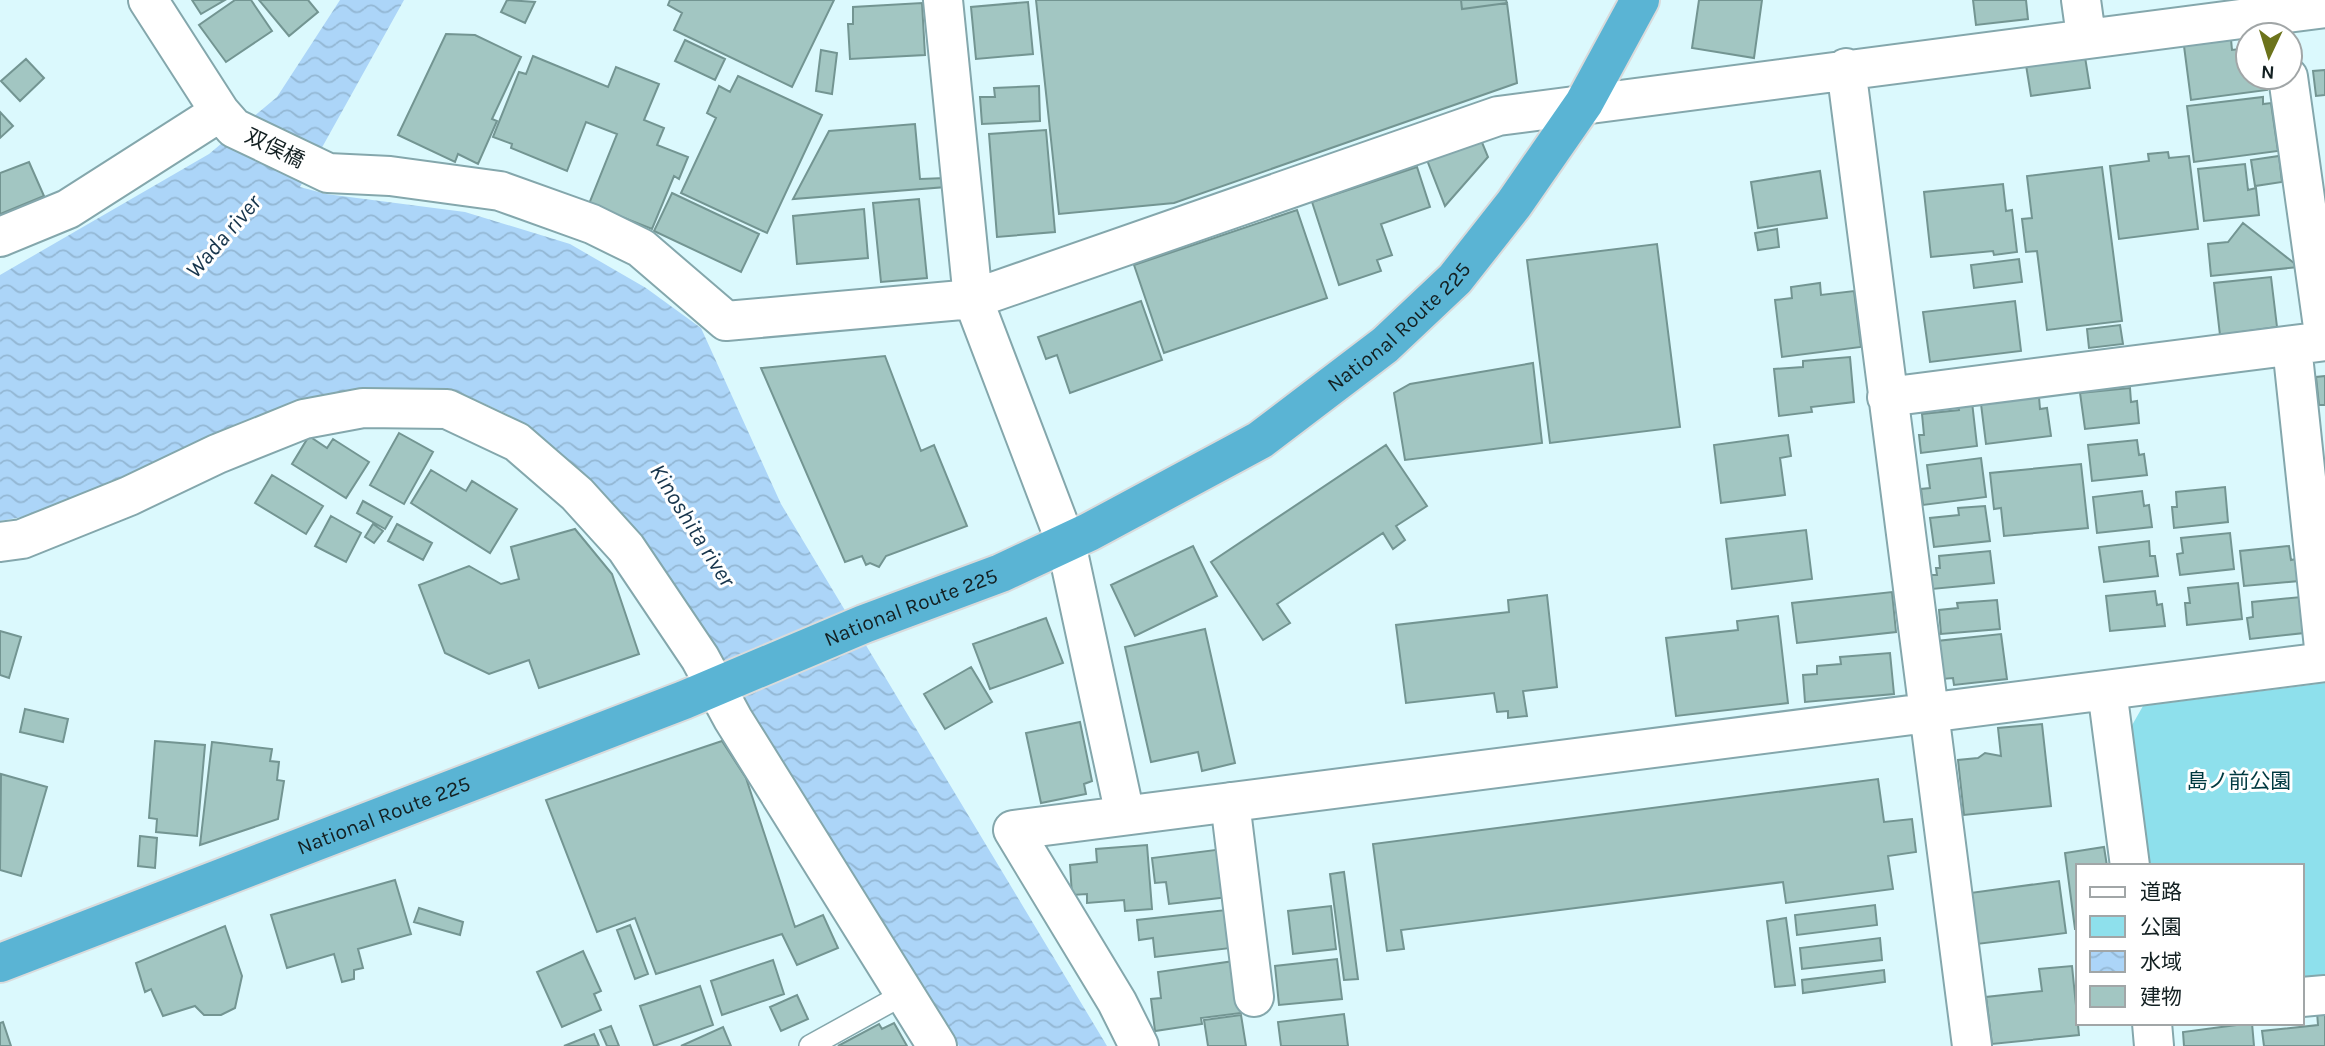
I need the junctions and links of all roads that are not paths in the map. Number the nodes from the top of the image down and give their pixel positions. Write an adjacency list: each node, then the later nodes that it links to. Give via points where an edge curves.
1 (148, 0): 11 (street)
2 (943, 0): 13 (street)
3 (1640, 0): 10 (highway, National Route 225)
4 (2325, 8): 6 (street, 双俣橋)
5 (2084, 18): 7 (street, 双俣橋); 8 (street, 双俣橋)
6 (2289, 21)
7 (2234, 23)
8 (1846, 68): 10 (street, 双俣橋); 15 (street)
9 (2289, 91): 14 (street)
10 (1584, 103): 13 (street, 双俣橋, via 1498,116); 17 (highway, National Route 225, via 1455,279 1385,345 1260,440)
11 (227, 120): 12 (street, via 68,209); 13 (street, 双俣橋, via 328,173 500,191 592,224 641,248 726,321)
12 (0, 237)
13 (973, 299): 17 (street)
14 (2314, 343): 15 (street); 18 (street)
15 (1886, 397): 22 (street)
16 (0, 542): 20 (street, via 22,539 130,496 304,419 363,408 447,410 517,442 577,494 625,548)
17 (1066, 543): 20 (highway, National Route 225); 24 (street)
18 (2325, 657)
19 (2325, 663): 21 (street)
20 (721, 685): 26 (highway, National Route 225); 27 (street)
21 (2107, 690): 22 (street); 25 (street)
22 (1928, 713): 23 (street); 35 (street)
23 (1230, 802): 24 (street); 30 (street)
24 (1125, 815): 34 (street, via 1013,830)
25 (2130, 864)
26 (0, 962)
27 (904, 993): 32 (lane); 33 (street)
28 (2325, 995): 29 (street)
29 (2304, 997)
30 (1254, 998)
31 (2152, 1025): 36 (street)
32 (810, 1046)
33 (937, 1046)
34 (1139, 1046)
35 (1972, 1046)
36 (2154, 1046)

